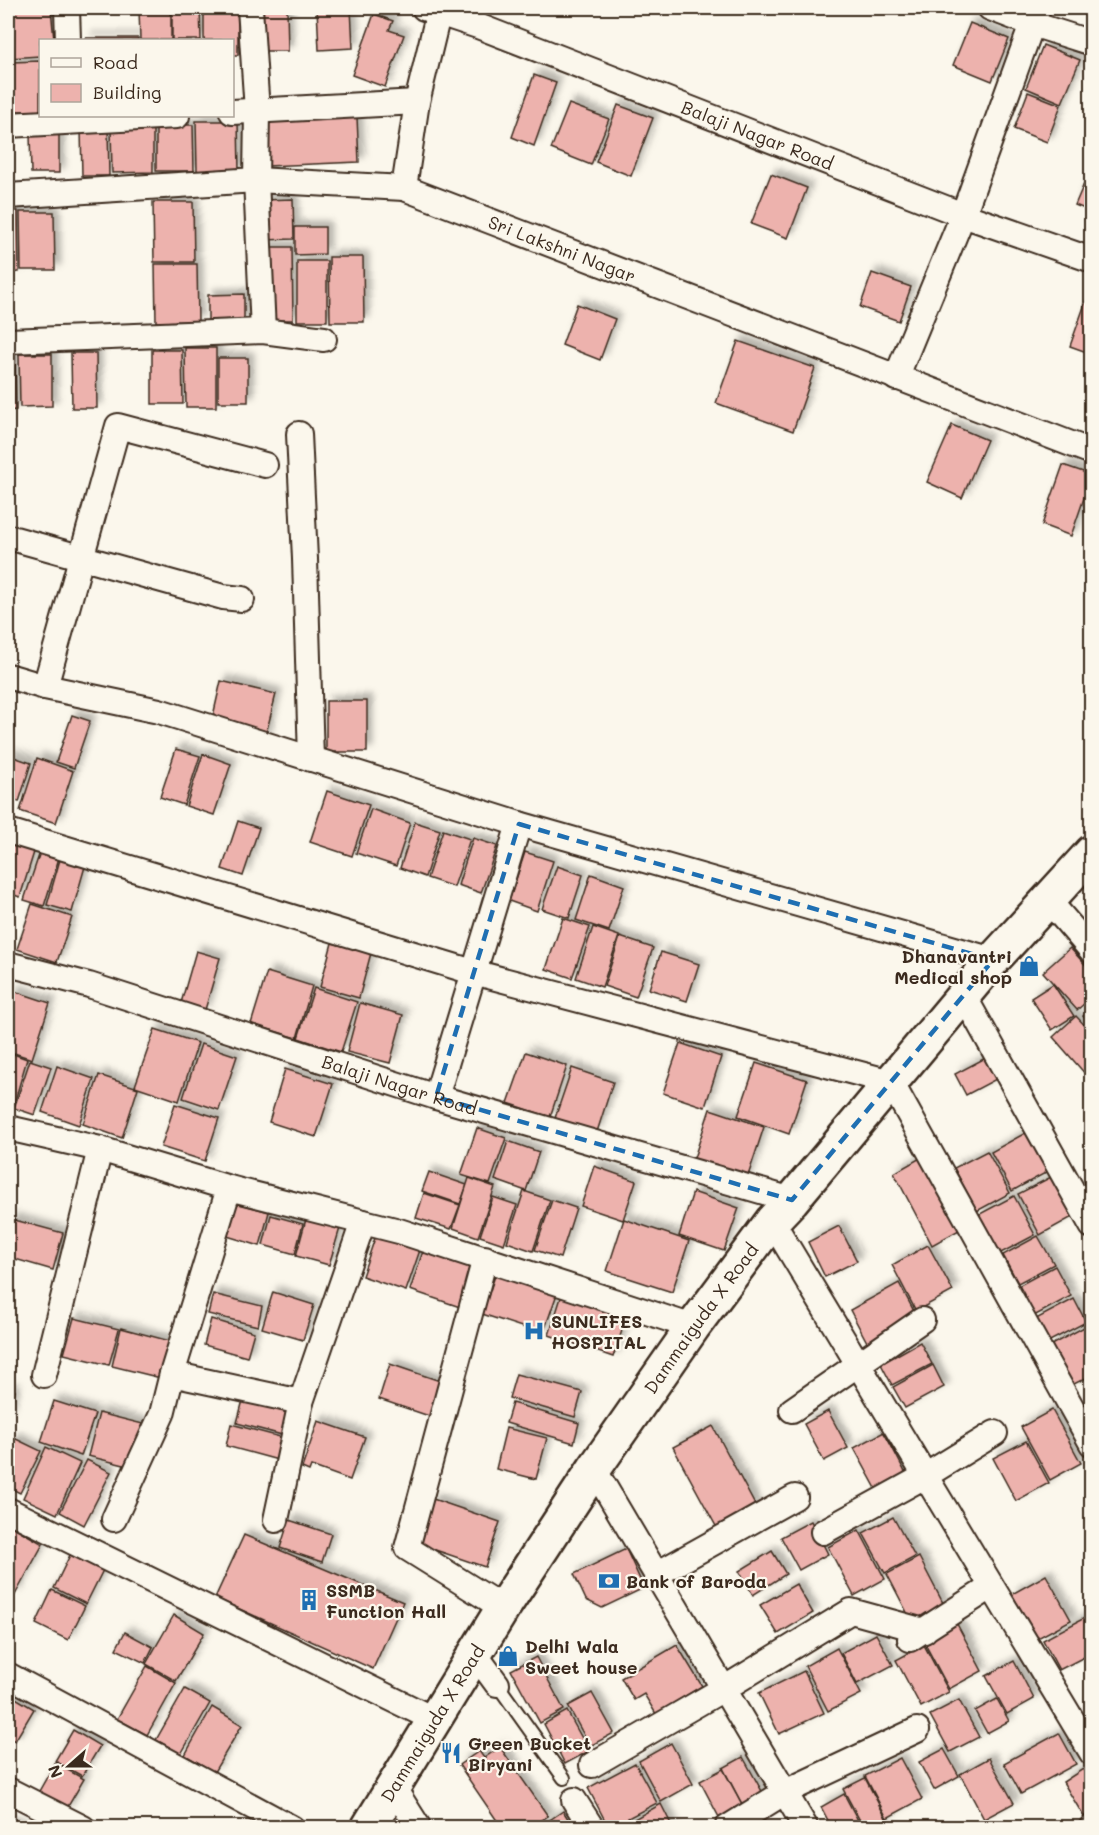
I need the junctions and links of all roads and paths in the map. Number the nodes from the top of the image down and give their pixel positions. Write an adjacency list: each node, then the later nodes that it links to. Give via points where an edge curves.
1 (67, 8): 7 (street)
2 (250, 8): 10 (street)
3 (990, 8): 6 (street)
4 (431, 9): 5 (street, Balaji Nagar Road); 9 (street)
5 (481, 16): 18 (street, Balaji Nagar Road)
6 (1035, 16): 8 (street); 18 (street)
7 (68, 39)
8 (1092, 43)
9 (417, 102): 10 (street); 16 (street)
10 (257, 111): 11 (street); 15 (street)
11 (234, 112)
12 (123, 117): 13 (street)
13 (69, 118): 14 (street)
14 (8, 125)
15 (256, 180): 16 (street, Sri Lakshni Nagar); 17 (street, Sri Lakshni Nagar); 20 (street)
16 (404, 188): 23 (street, Sri Lakshni Nagar)
17 (8, 196)
18 (963, 215): 19 (street, Balaji Nagar Road); 23 (street)
19 (1092, 260)
20 (263, 331): 21 (street); 22 (street)
21 (324, 339)
22 (8, 341)
23 (896, 378): 25 (street, Sri Lakshni Nagar)
24 (299, 434): 32 (street)
25 (1092, 452)
26 (265, 465): 28 (street, via 118,426)
27 (8, 537): 28 (street)
28 (81, 558): 29 (street); 31 (street)
29 (242, 599)
30 (8, 676): 31 (street)
31 (45, 687): 32 (street, via 159,711)
32 (311, 759): 33 (street)
33 (519, 824): 38 (street); 40 (street)
34 (8, 831): 40 (street)
35 (1092, 852): 36 (street, Dammaiguda X Road)
36 (1049, 901): 37 (street); 38 (street, Dammaiguda X Road)
37 (1092, 951)
38 (993, 960): 41 (street, Dammaiguda X Road)
39 (8, 963): 43 (street, Balaji Nagar Road, via 89,985)
40 (473, 972): 42 (street); 43 (street)
41 (964, 996): 42 (street, Dammaiguda X Road); 49 (street)
42 (891, 1082): 47 (street, Dammaiguda X Road); 59 (street)
43 (436, 1097): 47 (street, Balaji Nagar Road)
44 (8, 1128): 45 (street)
45 (100, 1149): 46 (street); 55 (street)
46 (230, 1188): 48 (street); 54 (street)
47 (782, 1210): 52 (street, Dammaiguda X Road); 53 (street)
48 (363, 1222): 50 (street); 56 (street)
49 (1092, 1226)
50 (485, 1258): 52 (street); 69 (street, via 407,1548)
51 (922, 1320): 53 (street)
52 (693, 1327): 60 (street, Dammaiguda X Road)
53 (858, 1365): 57 (street); 61 (street)
54 (172, 1374): 56 (street); 64 (street, via 162,1414)
55 (44, 1375)
56 (301, 1402): 65 (street)
57 (792, 1410)
58 (995, 1433): 61 (street)
59 (1092, 1444)
60 (594, 1468): 67 (street); 69 (street, Dammaiguda X Road)
61 (925, 1476): 66 (street); 68 (street)
62 (795, 1497): 67 (street)
63 (8, 1510): 74 (street)
64 (114, 1519)
65 (276, 1520)
66 (823, 1532)
67 (657, 1574): 73 (street)
68 (991, 1587): 73 (street, via 914,1637 850,1611); 76 (street)
69 (503, 1608): 70 (street, Dammaiguda X Road)
70 (475, 1654): 72 (street); 74 (street, Dammaiguda X Road)
71 (8, 1675): 83 (street)
72 (497, 1684): 79 (lane)
73 (725, 1688): 77 (street); 81 (street)
74 (435, 1720): 78 (street, Dammaiguda X Road)
75 (917, 1730): 81 (street)
76 (1092, 1753)
77 (592, 1765)
78 (393, 1787): 84 (street, Dammaiguda X Road); 85 (street)
79 (569, 1789): 86 (street)
80 (8, 1790): 82 (street)
81 (785, 1792): 87 (street); 88 (street)
82 (83, 1827)
83 (292, 1827)
84 (368, 1827)
85 (419, 1827)
86 (592, 1827)
87 (727, 1827)
88 (806, 1827)

